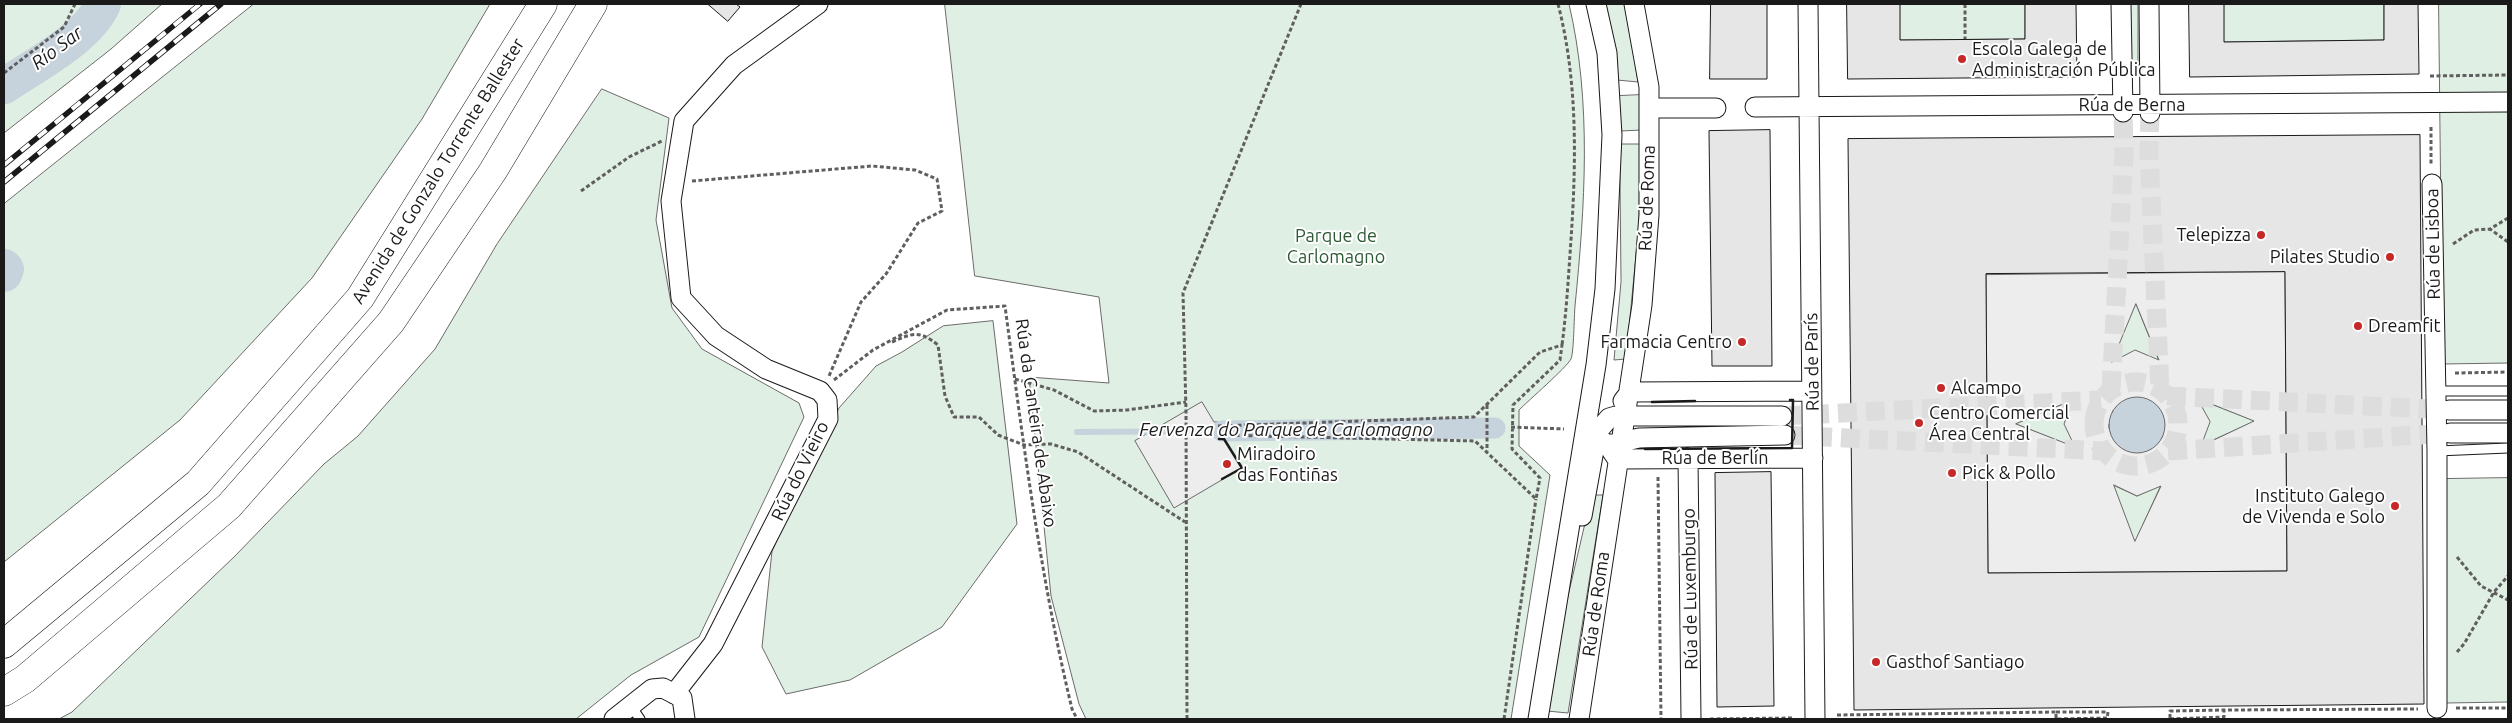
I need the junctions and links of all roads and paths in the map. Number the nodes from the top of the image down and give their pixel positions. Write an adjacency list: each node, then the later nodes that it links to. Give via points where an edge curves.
1 (75, 4): 14 (path, via 64,28)
2 (543, 4): 70 (highway, Avenida de Gonzalo Torrente Ballester, via 360,298 198,483)
3 (593, 4): 72 (highway, via 493,172 391,322 229,506 25,679)
4 (818, 4): 25 (street, via 734,65 684,121)
5 (1301, 4): 43 (path, via 1183,293)
6 (1558, 4): 34 (path, via 1570,69 1574,147 1574,191)
7 (1596, 4): 33 (street, Rúa de Roma, via 1607,53 1612,135)
8 (1634, 4): 20 (street, Rúa de Roma, via 1649,87)
9 (1808, 4): 19 (street, Rúa de París)
10 (1965, 4): 13 (path)
11 (2122, 4): 22 (street)
12 (2149, 4): 23 (street)
13 (1966, 39)
14 (4, 73)
15 (2508, 75): 16 (path)
16 (2430, 76)
17 (2508, 102): 23 (street, Rúa de Berna)
18 (1756, 107): 19 (street, Rúa de Berna)
19 (1809, 107): 22 (street, Rúa de Berna); 40 (street, Rúa de París)
20 (1649, 108): 21 (street); 42 (street, Rúa de Roma, via 1648,215 1642,305)
21 (1716, 108)
22 (2123, 109): 23 (street, Rúa de Berna)
23 (2150, 109)
24 (2431, 127): 27 (path, Rúa de Lisboa)
25 (683, 131): 26 (street); 28 (path, via 629,157)
26 (674, 182): 39 (street, via 671,201 681,298 716,336 766,369); 39 (path, via 872,166 915,170 936,180 942,211 918,223 886,274 860,302 831,374)
27 (2432, 184): 32 (street, Rúa de Lisboa)
28 (581, 191)
29 (2508, 218): 30 (path)
30 (2490, 229): 31 (path); 32 (path, via 2474,230)
31 (2508, 242)
32 (2433, 254): 38 (street, Rúa de Lisboa)
33 (1606, 266): 54 (street, Rúa de Roma, via 1612,296 1608,352); 68 (street, Rúa de Roma, via 1596,366)
34 (1562, 345): 44 (path, via 1540,352); 49 (path, via 1560,360 1512,405)
35 (873, 350): 37 (path, Rúa da Canteira de Abaixo, via 947,310 1005,306); 39 (path, Rúa da Canteira de Abaixo); 56 (path, via 911,334 925,335 938,345 945,396 954,417 979,417 998,436)
36 (2508, 372): 38 (path)
37 (1015, 379): 43 (path, via 1054,390 1094,411); 56 (path, Rúa da Canteira de Abaixo)
38 (2435, 382): 41 (lane); 58 (street, Rúa de Lisboa)
39 (820, 391): 73 (street, Rúa do Vieiro, via 827,400 828,419 713,644)
40 (1812, 391): 42 (street); 61 (street, Rúa de París)
41 (2508, 391)
42 (1630, 392): 54 (street, Rúa de Roma)
43 (1186, 402): 64 (path)
44 (1486, 404): 48 (path, via 1474,417); 59 (path)
45 (2449, 410): 46 (street)
46 (2508, 410)
47 (1782, 416): 54 (street)
48 (1218, 426)
49 (1512, 427): 50 (path); 63 (path, via 1512,449 1540,478)
50 (1564, 429)
51 (2450, 433): 52 (street)
52 (2508, 433)
53 (1219, 435): 59 (path, via 1475,442)
54 (1613, 435): 55 (street, Rúa de Berlín, via 1639,438); 60 (street, Rúa de Berlín); 68 (street, Rúa de Roma, via 1591,474 1573,555); 87 (street, Rúa de Roma)
55 (1785, 435)
56 (1024, 445): 64 (path, via 1051,444 1078,452); 83 (path, Rúa da Canteira de Abaixo, via 1052,625)
57 (2508, 448): 58 (lane)
58 (2437, 451): 65 (street, Rúa de Lisboa)
59 (1487, 452): 63 (path)
60 (1688, 458): 61 (street, Rúa de Berlín); 89 (street, Rúa de Luxemburgo)
61 (1813, 458): 90 (street, Rúa de París)
62 (1658, 471): 88 (path)
63 (1536, 499): 85 (path)
64 (1185, 522): 84 (path)
65 (2438, 533): 67 (path, via 2481,586); 71 (street, Rúa de Lisboa)
66 (2508, 576): 67 (path)
67 (2494, 592): 69 (path); 71 (path, via 2464,644)
68 (1557, 599): 86 (street, Rúa de Roma)
69 (2508, 600)
70 (4, 644)
71 (2438, 672): 74 (street, Rúa de Lisboa)
72 (4, 692)
73 (674, 694): 78 (street, via 663,688 652,689); 82 (street, via 682,698)
74 (2437, 708): 75 (path); 76 (path)
75 (2508, 708)
76 (2224, 710): 92 (path, via 2224,717); 92 (path, via 2170,711)
77 (2056, 712): 79 (path); 91 (path, via 2056,719); 91 (path, via 2108,712)
78 (635, 713): 81 (street)
79 (1837, 714)
80 (1792, 718): 89 (path)
81 (614, 719)
82 (685, 719)
83 (1077, 719)
84 (1187, 719)
85 (1504, 719)
86 (1538, 719)
87 (1579, 719)
88 (1661, 719)
89 (1691, 719)
90 (1815, 719)
91 (2107, 719)
92 (2170, 719)

